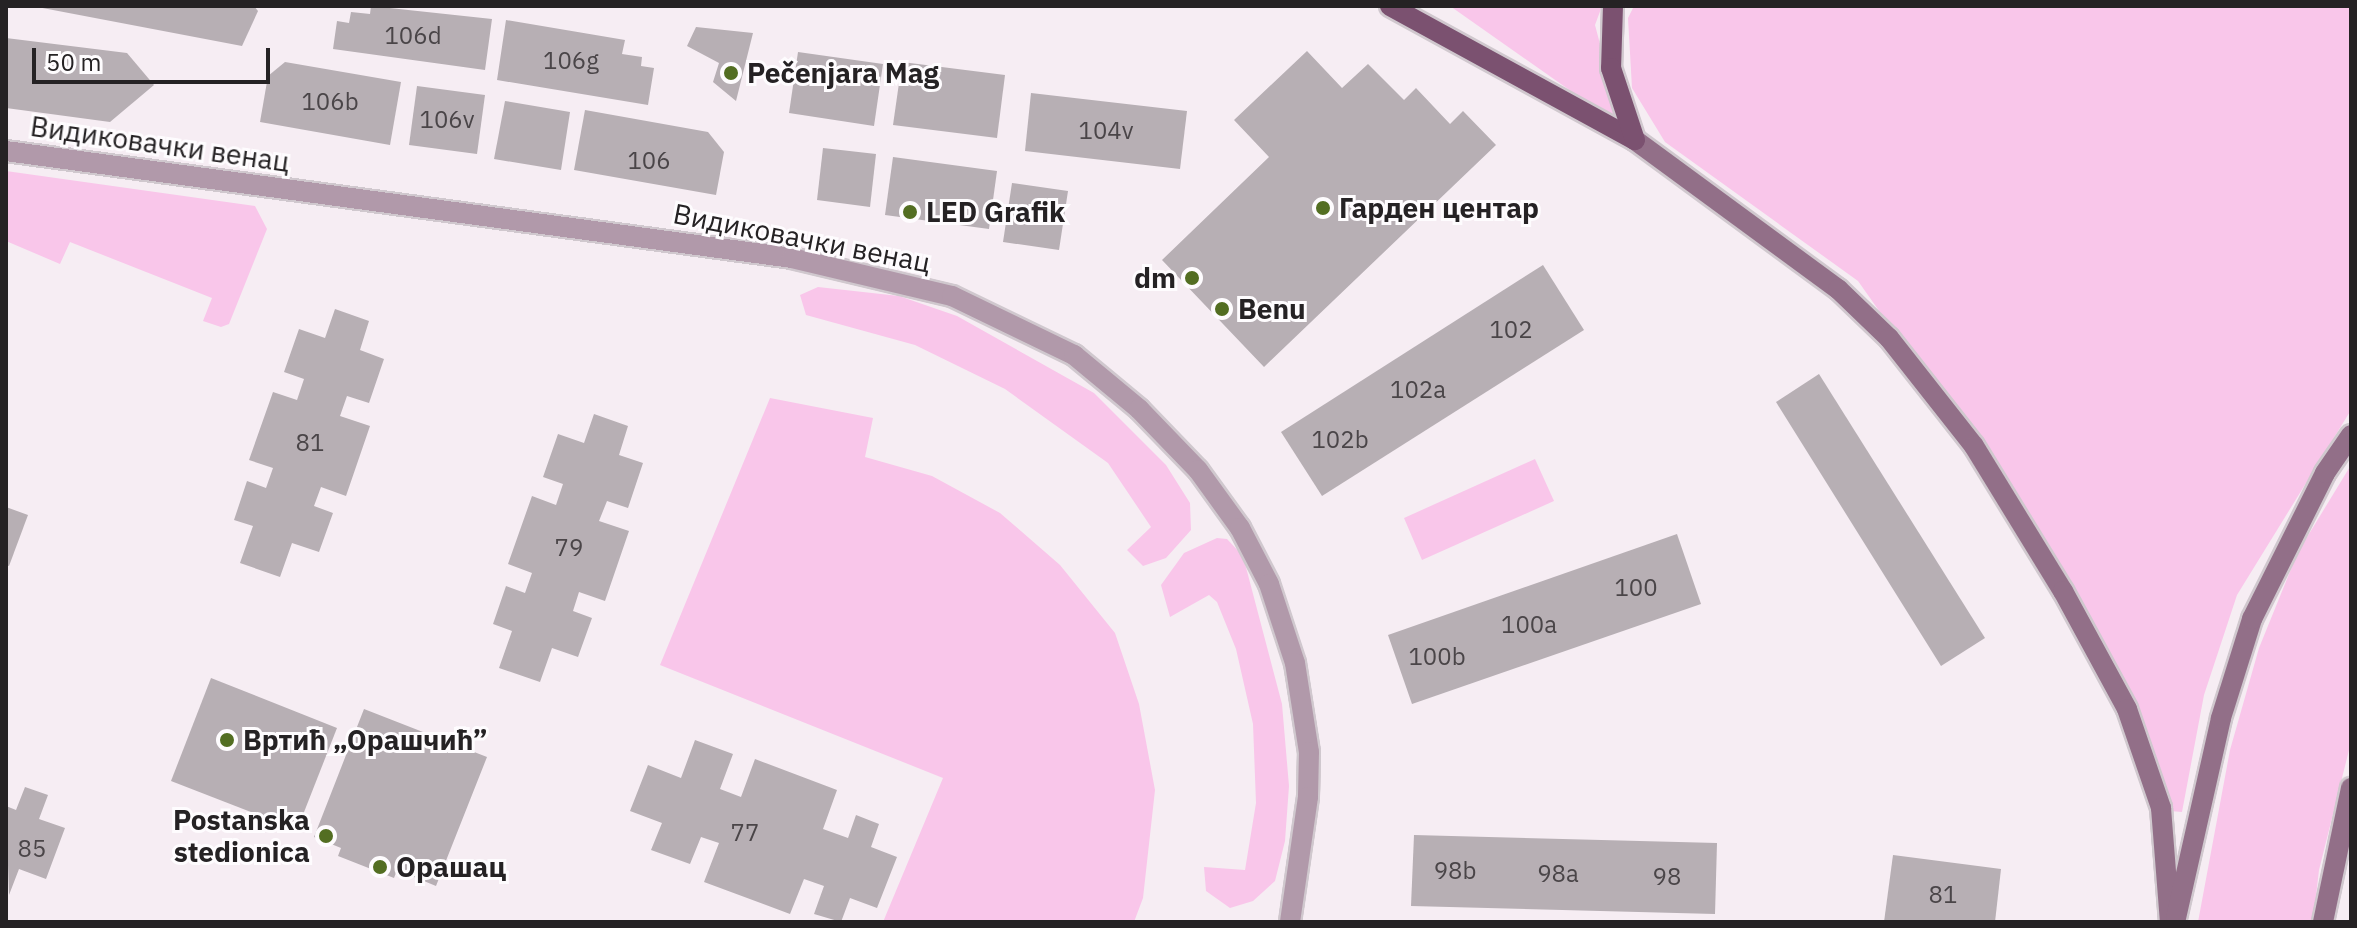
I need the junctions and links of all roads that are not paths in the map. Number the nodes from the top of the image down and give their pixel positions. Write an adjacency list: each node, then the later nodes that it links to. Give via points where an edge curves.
1 (1390, 6): 3 (main road)
2 (1613, 6): 3 (main road, via 1611,68)
3 (1635, 140): 8 (main road, via 1838,289 1889,338 1974,446 2063,591 2127,709 2161,808)
4 (6, 151): 7 (street, Видиковачки венац, via 792,258 952,296 1074,355 1139,409 1198,470 1240,528 1269,584 1295,663 1309,752 1308,797)
5 (2351, 435): 8 (main road, via 2325,473 2252,619 2221,718)
6 (2351, 788): 9 (main road)
7 (1290, 922)
8 (2172, 922)
9 (2323, 922)

